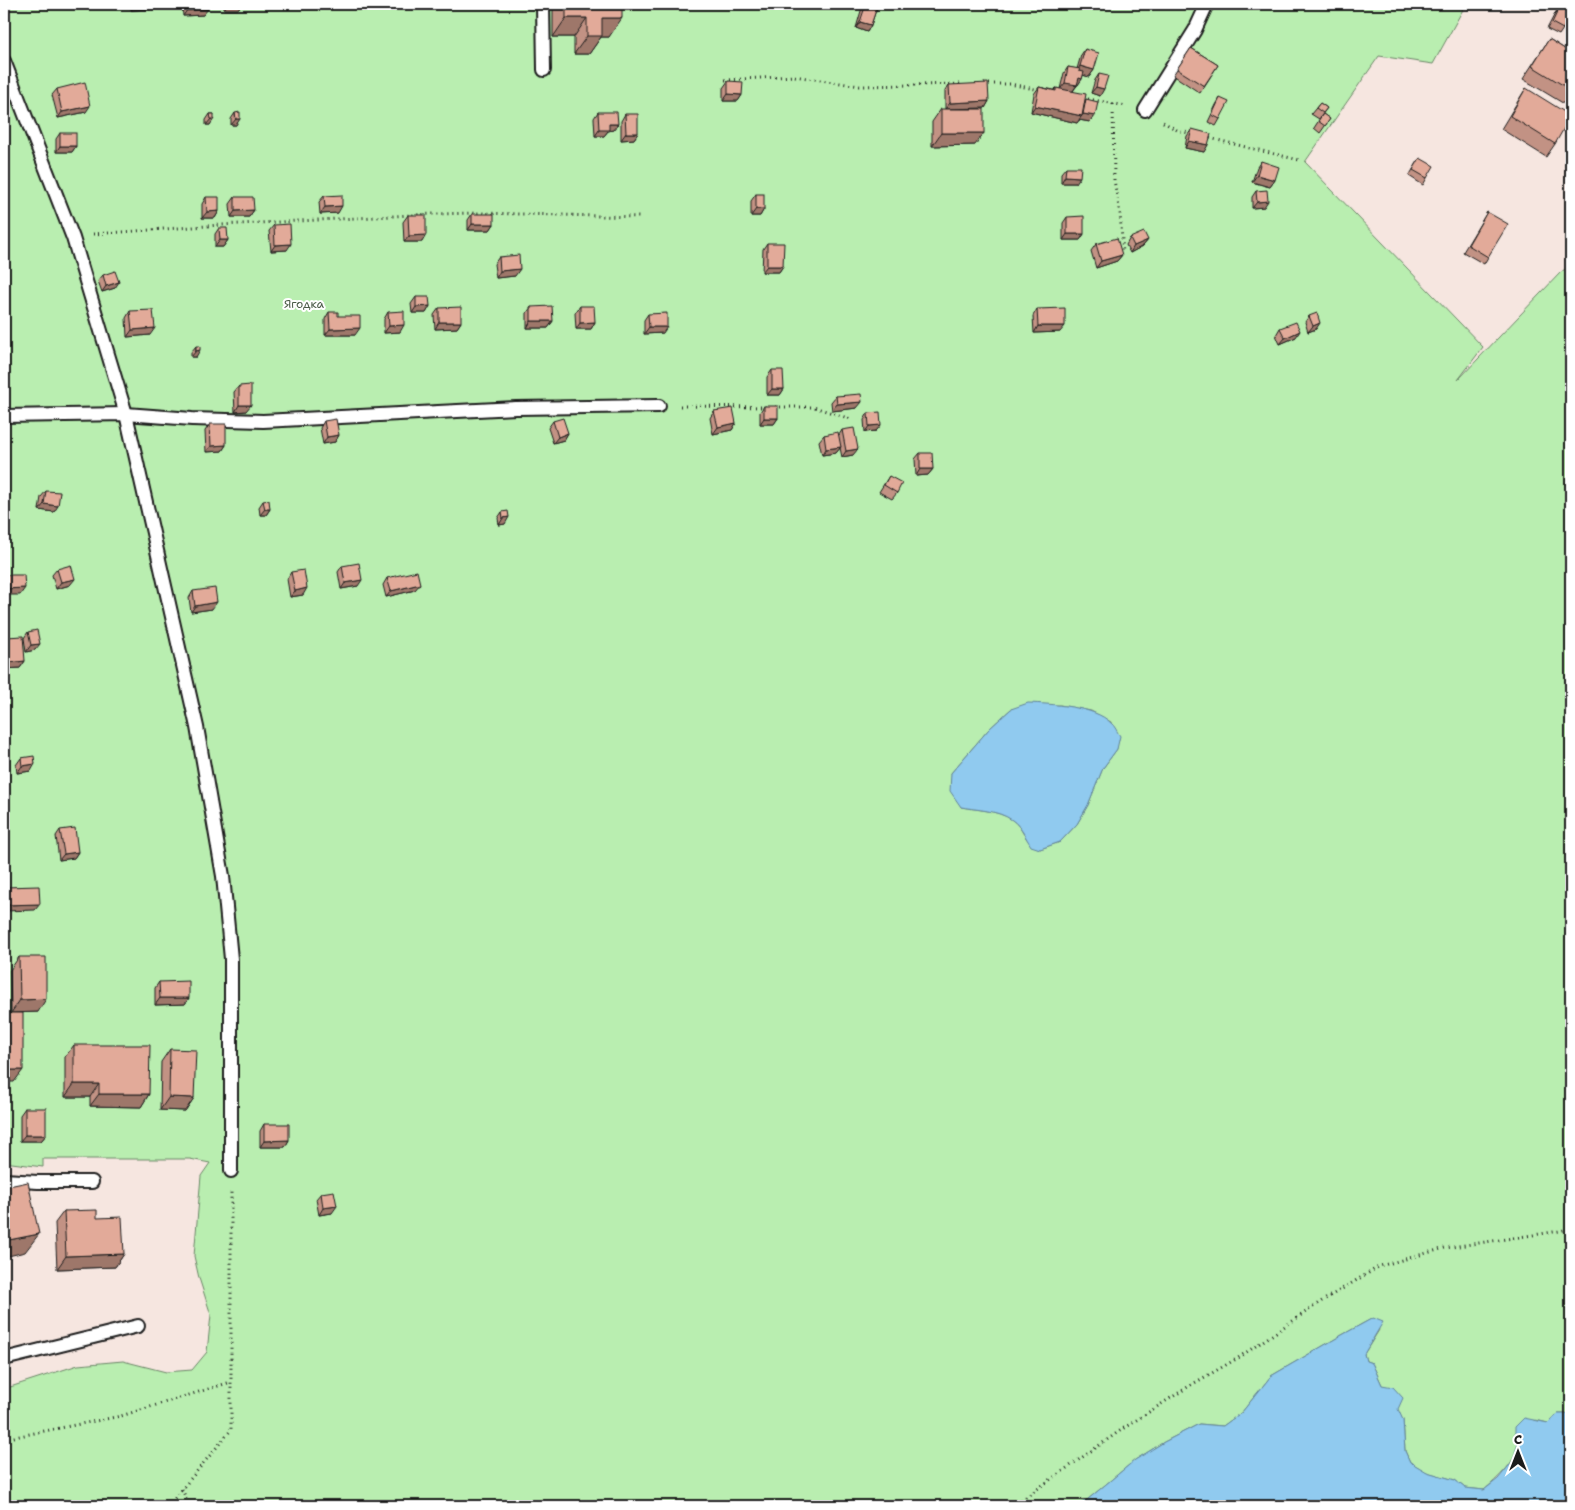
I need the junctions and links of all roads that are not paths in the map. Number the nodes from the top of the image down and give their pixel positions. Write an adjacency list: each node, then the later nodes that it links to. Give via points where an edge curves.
1 (543, 4): 4 (lane)
2 (1207, 4): 5 (lane, via 1195,30)
3 (4, 61): 7 (lane, via 73,238)
4 (544, 70)
5 (1145, 110)
6 (659, 406): 7 (lane, via 516,408 263,421)
7 (126, 414): 8 (lane); 9 (lane, via 197,727 224,876 231,959)
8 (4, 416)
9 (231, 1171)
10 (4, 1180): 11 (lane)
11 (92, 1182)
12 (138, 1326): 13 (lane)
13 (4, 1358)

